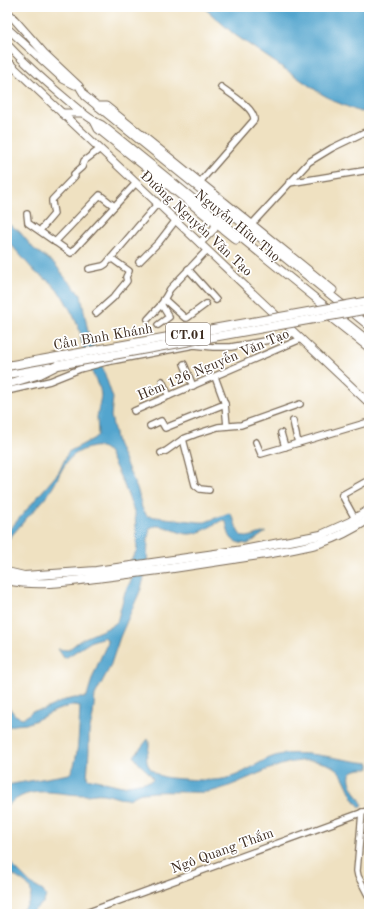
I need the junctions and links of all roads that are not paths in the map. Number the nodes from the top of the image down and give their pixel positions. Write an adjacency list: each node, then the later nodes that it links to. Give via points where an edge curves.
1 (9, 7): 6 (main road, via 58,62)
2 (7, 11): 6 (main road, Nguyễn Hữu Thọ)
3 (7, 28): 8 (main road, via 63,79)
4 (7, 44): 7 (main road, Nguyễn Hữu Thọ)
5 (7, 61): 10 (main road, Đường Nguyễn Văn Tạo)
6 (61, 69): 8 (main road, Nguyễn Hữu Thọ)
7 (42, 78): 10 (main road); 13 (main road, Nguyễn Hữu Thọ)
8 (79, 86): 11 (main road, Nguyễn Hữu Thọ)
9 (221, 87): 18 (street, via 251,110 254,120)
10 (48, 100): 12 (main road, Đường Nguyễn Văn Tạo)
11 (97, 106): 18 (main road, Nguyễn Hữu Thọ, via 106,106); 23 (main road, Nguyễn Hữu Thọ)
12 (62, 113): 13 (main road); 14 (main road, Đường Nguyễn Văn Tạo)
13 (83, 113): 14 (main road, via 71,114); 26 (main road, Nguyễn Hữu Thọ, via 94,121 98,129)
14 (68, 119): 16 (main road, Đường Nguyễn Văn Tạo)
15 (365, 132): 20 (street, via 309,162)
16 (100, 149): 19 (main road, Đường Nguyễn Văn Tạo); 28 (street, via 84,161 75,176 52,200 54,214)
17 (369, 170): 20 (street)
18 (200, 182): 23 (main road, Nguyễn Hữu Thọ)
19 (136, 183): 21 (main road, Đường Nguyễn Văn Tạo); 22 (street)
20 (289, 183): 27 (street)
21 (158, 203): 25 (main road, Đường Nguyễn Văn Tạo); 32 (street)
22 (114, 206): 29 (street, via 100,195); 29 (street, via 71,253)
23 (228, 209): 26 (main road); 27 (main road, Nguyễn Hữu Thọ); 45 (main road, Nguyễn Hữu Thọ, via 267,244)
24 (27, 214): 29 (street, via 28,223)
25 (176, 220): 30 (main road, Đường Nguyễn Văn Tạo); 33 (street)
26 (217, 222): 30 (main road, via 214,229); 48 (main road, Nguyễn Hữu Thọ); 49 (main road, Nguyễn Hữu Thọ)
27 (252, 224): 43 (main road, Nguyễn Hữu Thọ)
28 (42, 228)
29 (55, 242)
30 (199, 242): 31 (main road, Đường Nguyễn Văn Tạo)
31 (207, 250): 35 (street); 46 (main road, Đường Nguyễn Văn Tạo)
32 (111, 258): 34 (street, via 104,266); 41 (street, via 129,271 127,281 114,298)
33 (139, 262)
34 (89, 269)
35 (188, 269): 36 (street); 38 (street, via 170,289)
36 (216, 300)
37 (369, 301): 52 (highway, Cầu Bình Khánh / CT.01, bridge)
38 (163, 302): 39 (street, via 185,318); 42 (street); 44 (street, via 169,317)
39 (206, 304)
40 (369, 309): 51 (highway, Cầu Bình Khánh / CT.01, bridge)
41 (96, 313)
42 (148, 319)
43 (369, 319)
44 (158, 325)
45 (369, 326)
46 (294, 333): 47 (main road, Đường Nguyễn Văn Tạo); 58 (street, via 231,347 194,345 106,362 50,381)
47 (301, 339): 54 (street, Hẻm 126 Nguyễn Văn Tạo); 60 (main road, Đường Nguyễn Văn Tạo)
48 (369, 341)
49 (369, 348)
50 (184, 364): 57 (street)
51 (58, 365): 53 (highway, CT.01); 56 (highway, via 40,374)
52 (7, 366)
53 (7, 374)
54 (215, 377): 57 (street, Hẻm 126 Nguyễn Văn Tạo); 61 (street)
55 (162, 381): 59 (street)
56 (7, 384)
57 (193, 386): 59 (street, Hẻm 126 Nguyễn Văn Tạo)
58 (7, 391)
59 (169, 396): 63 (street, Hẻm 126 Nguyễn Văn Tạo)
60 (369, 403)
61 (225, 404): 66 (street, via 165,428 161,421); 67 (street)
62 (300, 404): 67 (street, via 241,425)
63 (134, 411)
64 (292, 421): 71 (street)
65 (369, 422): 71 (street)
66 (150, 426)
67 (228, 426): 69 (street)
68 (281, 433): 72 (street)
69 (183, 439): 73 (street); 75 (street, via 195,485 200,489)
70 (256, 442): 72 (street, via 260,454)
71 (298, 443): 72 (street)
72 (285, 447)
73 (161, 453)
74 (369, 480): 77 (street, via 342,495)
75 (209, 490)
76 (369, 510): 79 (highway, via 321,535)
77 (353, 515)
78 (369, 519): 79 (highway, via 354,529 324,542 291,549)
79 (154, 567): 81 (highway)
80 (7, 572): 81 (highway, via 24,576)
81 (96, 575): 82 (highway, via 44,584 22,584)
82 (7, 580)
83 (369, 810): 84 (street, Ngô Quang Thắm)
84 (362, 812): 85 (street, via 357,872); 86 (street, Ngô Quang Thắm)
85 (369, 897)
86 (83, 914)

